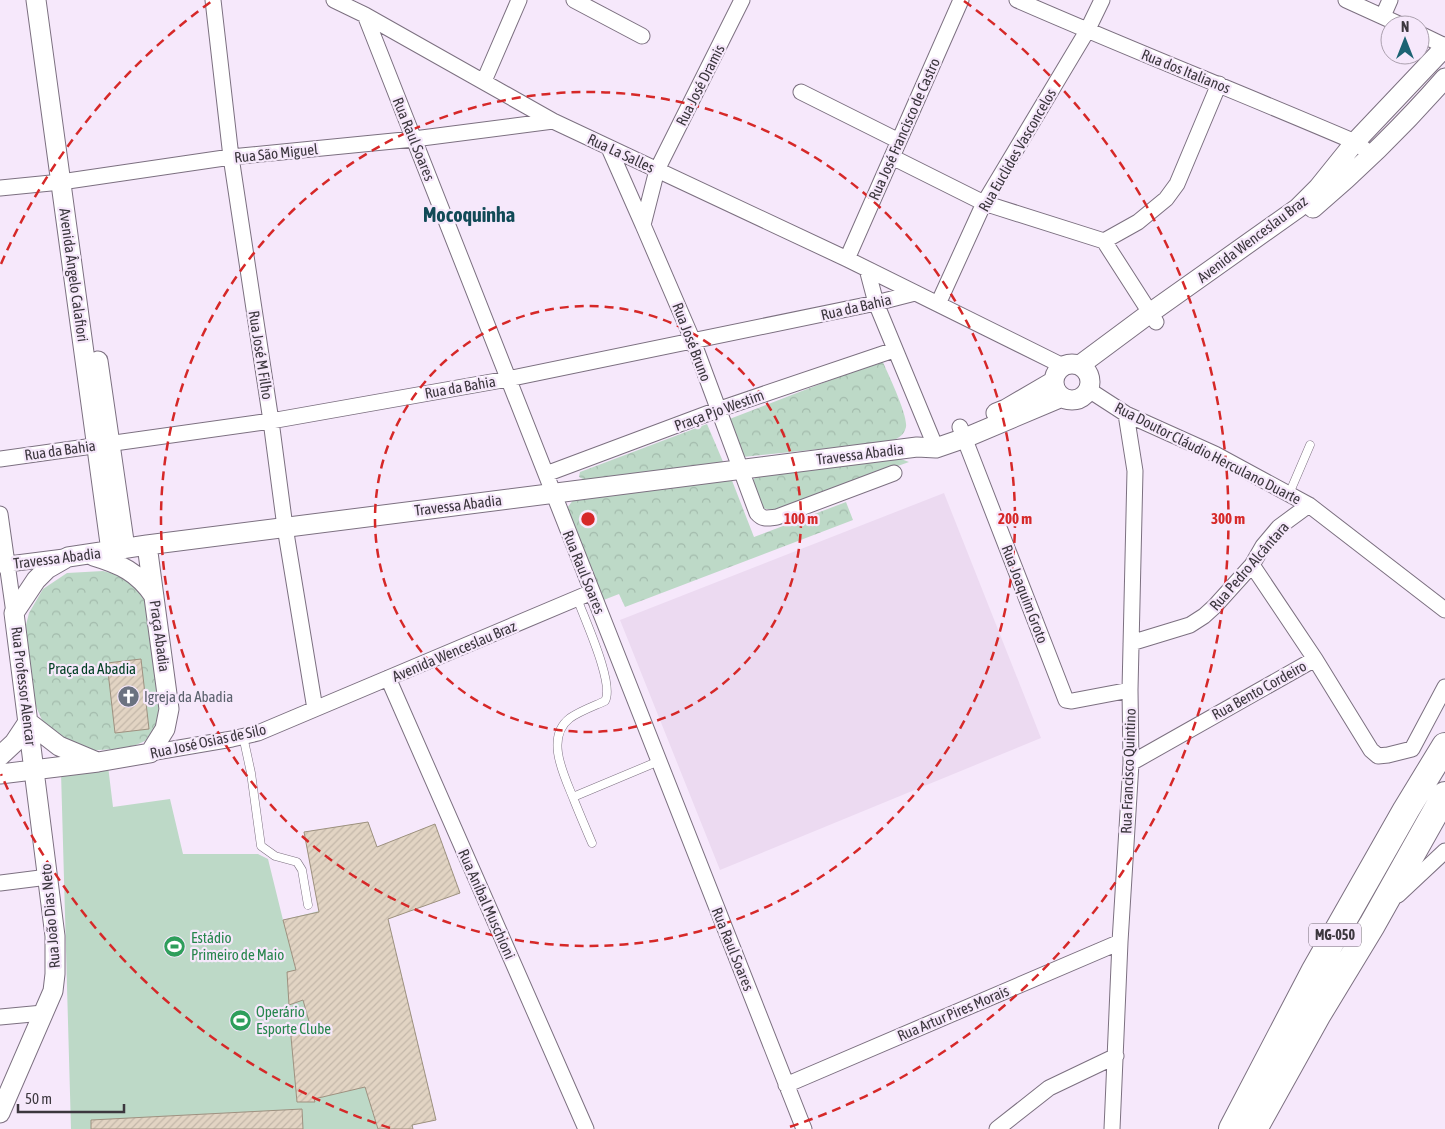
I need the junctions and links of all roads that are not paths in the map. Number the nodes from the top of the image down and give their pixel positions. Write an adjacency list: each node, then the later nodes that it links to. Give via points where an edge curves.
1 (36, 0): 33 (street, Avenida Ângelo Calafiori)
2 (48, 0): 33 (street, Avenida Ângelo Calafiori)
3 (214, 0): 30 (street, Rua José M Filho)
4 (334, 0): 13 (street, Rua La Salles)
5 (519, 0): 21 (street)
6 (574, 0): 17 (street)
7 (742, 0): 32 (street, Rua José Dramis)
8 (961, 0): 26 (street, Rua José Francisco de Castro)
9 (1017, 0): 16 (street, Rua dos Italianos)
10 (1102, 0): 16 (street, Rua Euclides Vasconcelos)
11 (1346, 0): 14 (street)
12 (1390, 0): 15 (street)
13 (365, 15): 21 (street, Rua La Salles); 25 (street, Rua Raul Soares)
14 (1381, 15)
15 (1383, 15)
16 (1087, 31): 22 (street, Rua dos Italianos); 35 (street, Rua Euclides Vasconcelos)
17 (642, 36)
18 (1430, 39): 19 (street)
19 (1445, 46): 27 (street, Avenida Wenceslau Braz)
20 (1445, 78): 29 (street, Avenida Wenceslau Braz)
21 (484, 81): 24 (street, Rua La Salles)
22 (1219, 84): 27 (street, Rua dos Italianos); 37 (street, via 1177,184 1166,199 1138,222)
23 (801, 92): 26 (street)
24 (553, 121): 25 (street, Rua São Miguel); 28 (street, Rua La Salles)
25 (414, 139): 30 (street, Rua São Miguel); 46 (street, Rua Raul Soares)
26 (899, 141): 31 (street, Rua José Francisco de Castro)
27 (1356, 142): 29 (street, Rua dos Italianos); 43 (street, Avenida Wenceslau Braz, via 1298,208)
28 (609, 148): 32 (street, Rua La Salles); 36 (street, Rua José Bruno)
29 (1372, 155): 43 (street, Avenida Wenceslau Braz, via 1304,216)
30 (232, 157): 33 (street, Rua São Miguel); 50 (street, Rua José M Filho)
31 (892, 157): 35 (street); 38 (street, Rua José Francisco de Castro)
32 (657, 170): 36 (street); 38 (street, Rua La Salles)
33 (66, 181): 34 (street, Rua São Miguel); 52 (street, Avenida Ângelo Calafiori)
34 (0, 188)
35 (984, 203): 37 (street); 42 (street, Rua Euclides Vasconcelos)
36 (643, 225): 44 (street, Rua José Bruno)
37 (1104, 241): 43 (street)
38 (847, 259): 39 (street, Rua La Salles)
39 (867, 269): 40 (street, Rua La Salles); 41 (street)
40 (915, 293): 41 (street, Rua da Bahia); 42 (street, Rua Doutor Cláudio Herculano Duarte)
41 (876, 304): 44 (street, Rua da Bahia); 45 (street)
42 (938, 304): 47 (street, Rua Doutor Cláudio Herculano Duarte)
43 (1153, 317): 47 (street, Avenida Wenceslau Braz)
44 (694, 342): 46 (street, Rua da Bahia); 48 (street, Rua José Bruno)
45 (894, 350): 48 (street, Praça Pjo Westim); 53 (street)
46 (508, 378): 50 (street, Rua da Bahia); 58 (street, Rua Raul Soares)
47 (1073, 379): 49 (street, Rua Doutor Cláudio Herculano Duarte); 51 (street, Avenida Wenceslau Braz)
48 (717, 410): 56 (street, Rua José Bruno); 58 (street, Praça Pjo Westim)
49 (1126, 414): 60 (street, Rua Doutor Cláudio Herculano Duarte, via 1214,454); 75 (street, Rua Francisco Quintino, via 1135,471)
50 (271, 421): 52 (street, Rua da Bahia); 63 (street, Rua José M Filho)
51 (963, 432): 53 (street, Travessa Abadia); 79 (street, Rua Joaquim Groto, via 1066,700 1072,702)
52 (103, 444): 55 (street, Rua da Bahia); 65 (street, Avenida Ângelo Calafiori)
53 (928, 444): 56 (street, Travessa Abadia)
54 (1310, 445): 60 (lane)
55 (0, 459)
56 (740, 469): 57 (street, Rua José Bruno, via 756,513 763,519 777,517); 59 (street, Travessa Abadia)
57 (894, 473)
58 (546, 474): 59 (street, Rua Raul Soares)
59 (553, 492): 63 (street, Travessa Abadia); 70 (street, Rua Raul Soares)
60 (1289, 494): 61 (street, Rua Doutor Cláudio Herculano Duarte)
61 (1309, 505): 69 (street, Rua Pedro Alcântara, via 1279,527); 73 (street, Rua Doutor Cláudio Herculano Duarte)
62 (0, 514): 68 (street, Rua Professor Alencar)
63 (284, 527): 64 (street, Travessa Abadia); 80 (street, Rua José M Filho)
64 (147, 545): 65 (street, Travessa Abadia); 71 (street, Praça Abadia)
65 (118, 549): 66 (street, Travessa Abadia)
66 (88, 554): 67 (street, Travessa Abadia); 71 (street, via 125,567 145,583)
67 (68, 557): 68 (street, Travessa Abadia); 74 (street, via 47,569 36,580)
68 (4, 564): 74 (street, Rua Professor Alencar)
69 (1252, 565): 75 (street, Rua Pedro Alcântara, via 1204,616 1190,625); 76 (street, Rua Bento Cordeiro)
70 (592, 592): 72 (street, Avenida Wenceslau Braz); 86 (street, Rua Raul Soares)
71 (154, 597): 84 (street, Praça Abadia, via 169,709 165,729)
72 (576, 598): 77 (street, Avenida Wenceslau Braz); 92 (lane, via 604,670 608,693 605,701 570,718 561,729 558,753)
73 (1445, 610)
74 (14, 613): 81 (street, Rua Professor Alencar)
75 (1131, 643): 79 (street, Rua Francisco Quintino)
76 (1315, 659): 78 (street, via 1371,750 1378,756 1412,749); 88 (street, Rua Bento Cordeiro)
77 (388, 678): 80 (street, Avenida Wenceslau Braz); 105 (street, Rua Aníbal Muschioni)
78 (1445, 687)
79 (1130, 690): 88 (street, Rua Francisco Quintino)
80 (315, 708): 82 (street, Rua José Osias de Silo, via 284,723)
81 (28, 722): 85 (street, via 14,743); 87 (street, via 59,746); 89 (street, Rua Professor Alencar)
82 (243, 736): 84 (street, Rua José Osias de Silo); 97 (lane, via 252,774 261,846 274,856 297,862 302,870)
83 (1445, 746): 109 (highway, MG-050, via 1314,972)
84 (150, 753): 87 (street, Rua José Osias de Silo)
85 (0, 756)
86 (659, 761): 92 (lane); 103 (street, Rua Raul Soares)
87 (98, 762): 89 (street, Rua José Osias de Silo)
88 (1131, 763): 99 (street, Rua Francisco Quintino)
89 (34, 770): 90 (street, Rua José Osias de Silo); 95 (street, Rua João Dias Neto)
90 (0, 774)
91 (1445, 795): 98 (highway, MG-050)
92 (573, 797): 93 (lane)
93 (592, 843)
94 (1445, 851): 98 (street, via 1396,897)
95 (48, 877): 96 (street); 100 (street, Rua João Dias Neto, via 56,974)
96 (0, 883)
97 (308, 905)
98 (1372, 925): 110 (highway, MG-050)
99 (1120, 942): 102 (street, Rua Francisco Quintino); 103 (street, Rua Artur Pires Morais)
100 (43, 1013): 101 (street); 104 (street, Rua João Dias Neto)
101 (0, 1018)
102 (1116, 1056): 107 (street, via 1050,1088); 108 (street, Rua Francisco Quintino)
103 (786, 1084): 106 (street, Rua Raul Soares)
104 (0, 1113)
105 (582, 1128)
106 (804, 1129)
107 (997, 1129)
108 (1112, 1129)
109 (1232, 1129)
110 (1254, 1129)

